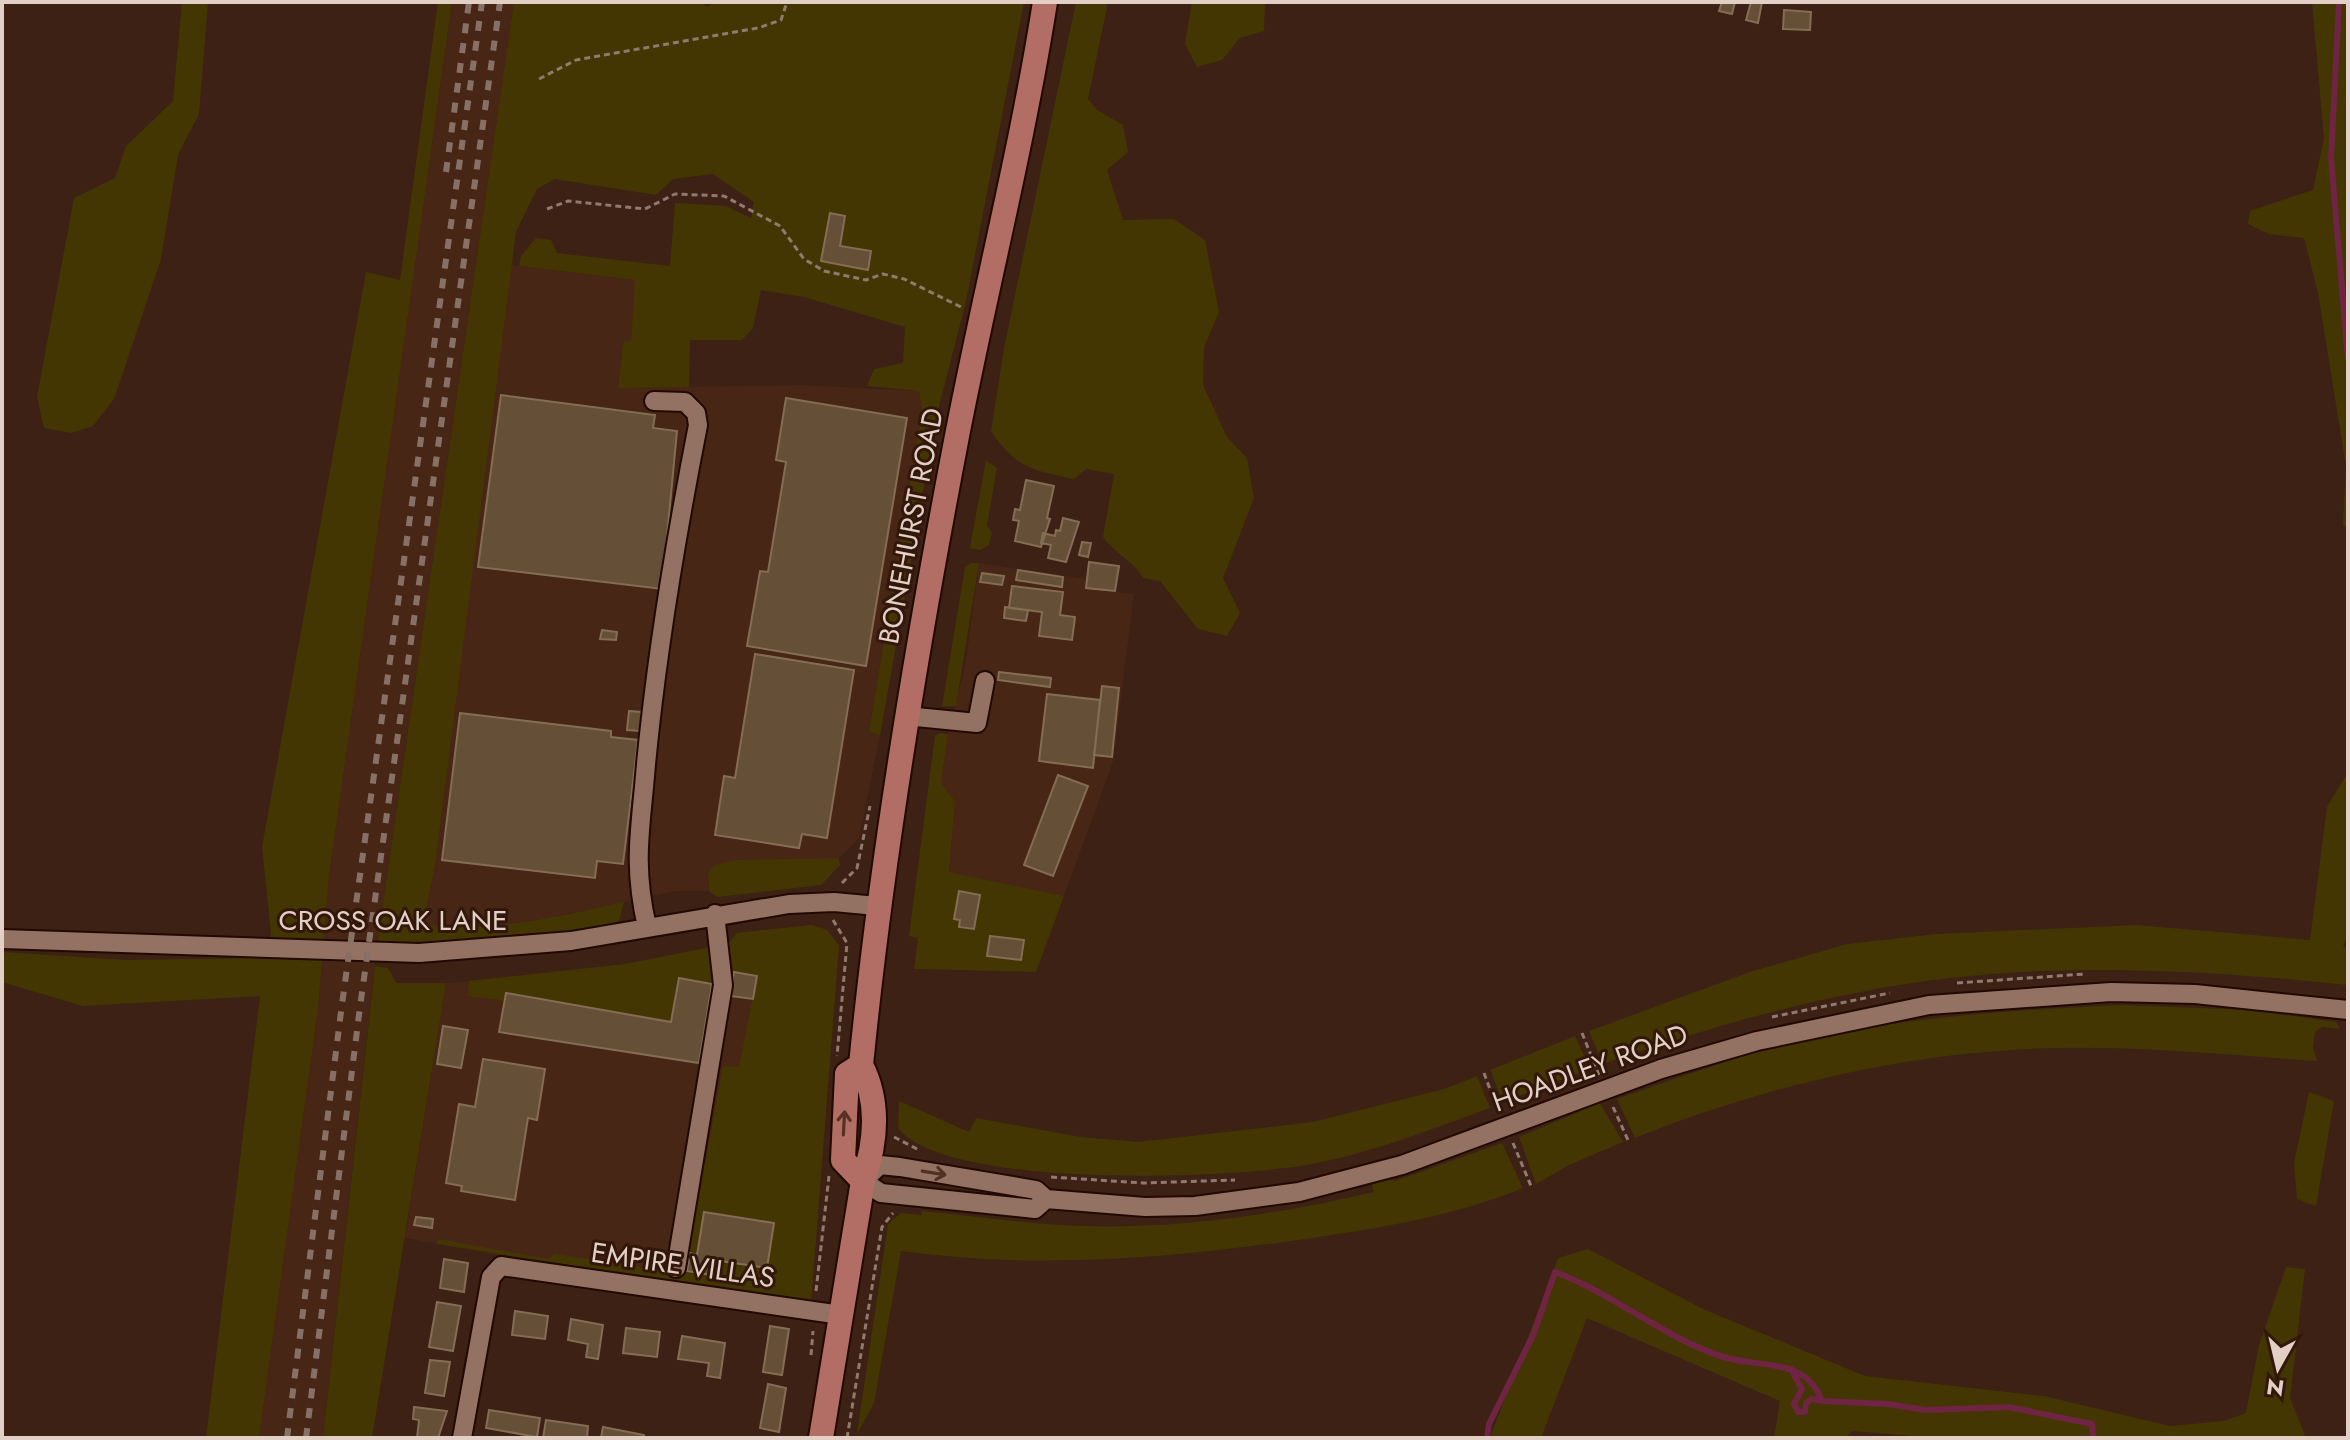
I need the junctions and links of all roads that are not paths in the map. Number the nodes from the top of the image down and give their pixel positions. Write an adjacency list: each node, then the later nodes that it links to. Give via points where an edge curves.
1 (1045, 2): 4 (main road, BONEHURST ROAD)
2 (654, 401): 7 (street, via 685,402 696,413 698,425 637,828 637,877)
3 (985, 681): 4 (street, via 977,723)
4 (906, 716): 5 (main road, BONEHURST ROAD)
5 (877, 906): 6 (street, CROSS OAK LANE, via 789,904); 10 (main road, BONEHURST ROAD, via 849,1063 872,1086 874,1150)
6 (715, 914): 7 (street, CROSS OAK LANE); 12 (street, via 723,985)
7 (647, 927): 8 (street, CROSS OAK LANE, via 513,948 419,953)
8 (2, 939)
9 (2348, 1010): 11 (street, HOADLEY ROAD, via 2209,995 2111,992 1929,1005 1743,1045 1661,1069 1402,1165 1299,1192 1195,1206)
10 (863, 1181): 11 (street, HOADLEY ROAD, via 881,1193 1035,1209); 11 (street, one-way to 11, via 880,1165 1036,1190); 13 (main road, BONEHURST ROAD)
11 (1046, 1199)
12 (676, 1268)
13 (841, 1315): 14 (street, EMPIRE VILLAS, via 501,1266 491,1277); 15 (main road, BONEHURST ROAD)
14 (462, 1438)
15 (821, 1438)

